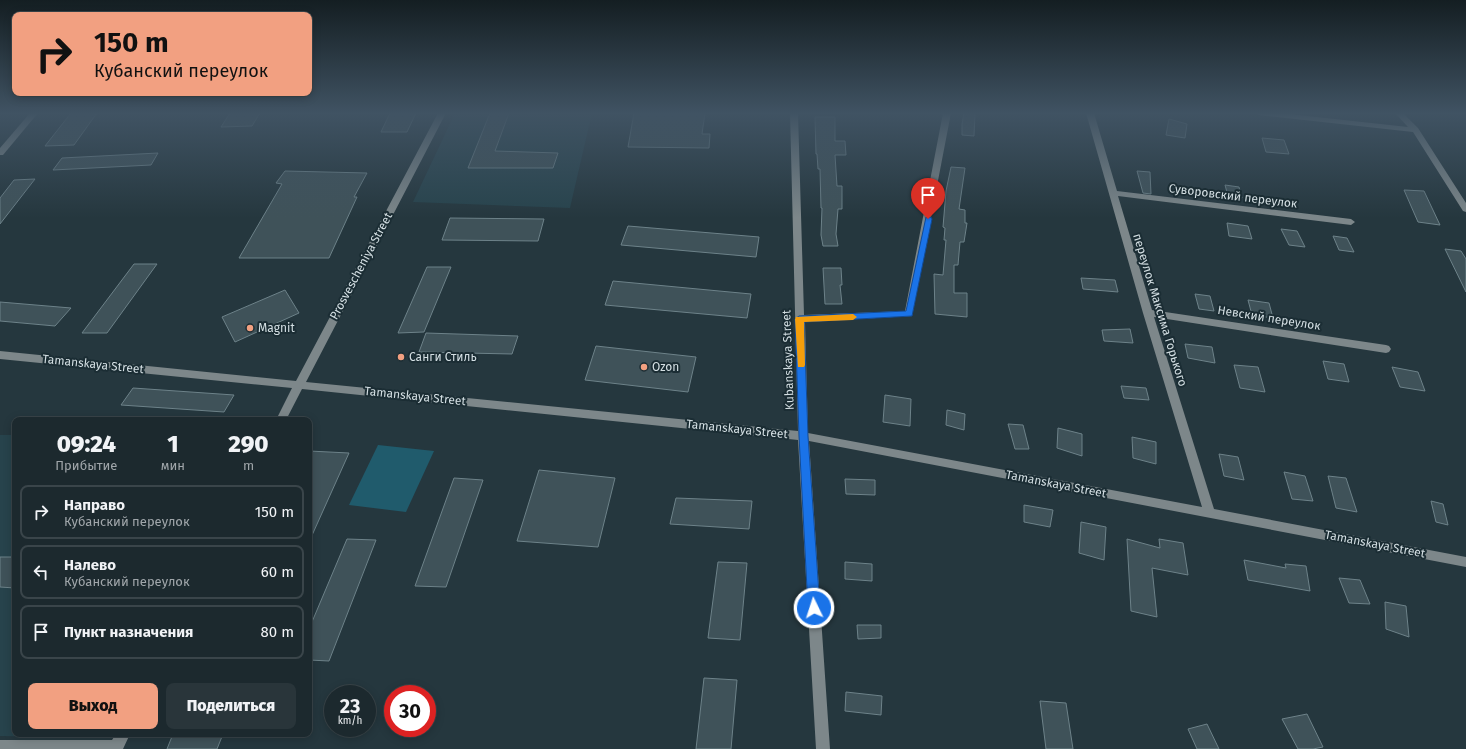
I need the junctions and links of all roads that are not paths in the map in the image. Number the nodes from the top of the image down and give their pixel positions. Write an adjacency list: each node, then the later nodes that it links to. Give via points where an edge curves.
1 (423, 148): 13 (street, Prosvescheniya Street)
2 (795, 148): 10 (street, Kubanskaya Street)
3 (942, 148): 10 (street, via 909,314)
4 (1100, 148): 6 (street, переулок Максима Горького)
5 (1427, 148): 7 (street)
6 (1113, 193): 8 (street, Суворовский переулок); 9 (street, переулок Максима Горького)
7 (1466, 209)
8 (1351, 222)
9 (1148, 313): 11 (street, Невский переулок); 16 (street, переулок Максима Горького)
10 (799, 319): 15 (street, Kubanskaya Street)
11 (1386, 349)
12 (0, 355): 13 (street, Tamanskaya Street)
13 (298, 385): 14 (street, Prosvescheniya Street); 15 (street, Tamanskaya Street)
14 (282, 417)
15 (803, 436): 16 (street, Tamanskaya Street); 21 (street, Kubanskaya Street)
16 (1209, 512): 17 (street, Tamanskaya Street)
17 (1466, 562)
18 (122, 737): 20 (street)
19 (0, 747): 20 (street)
20 (116, 748)
21 (823, 749)

